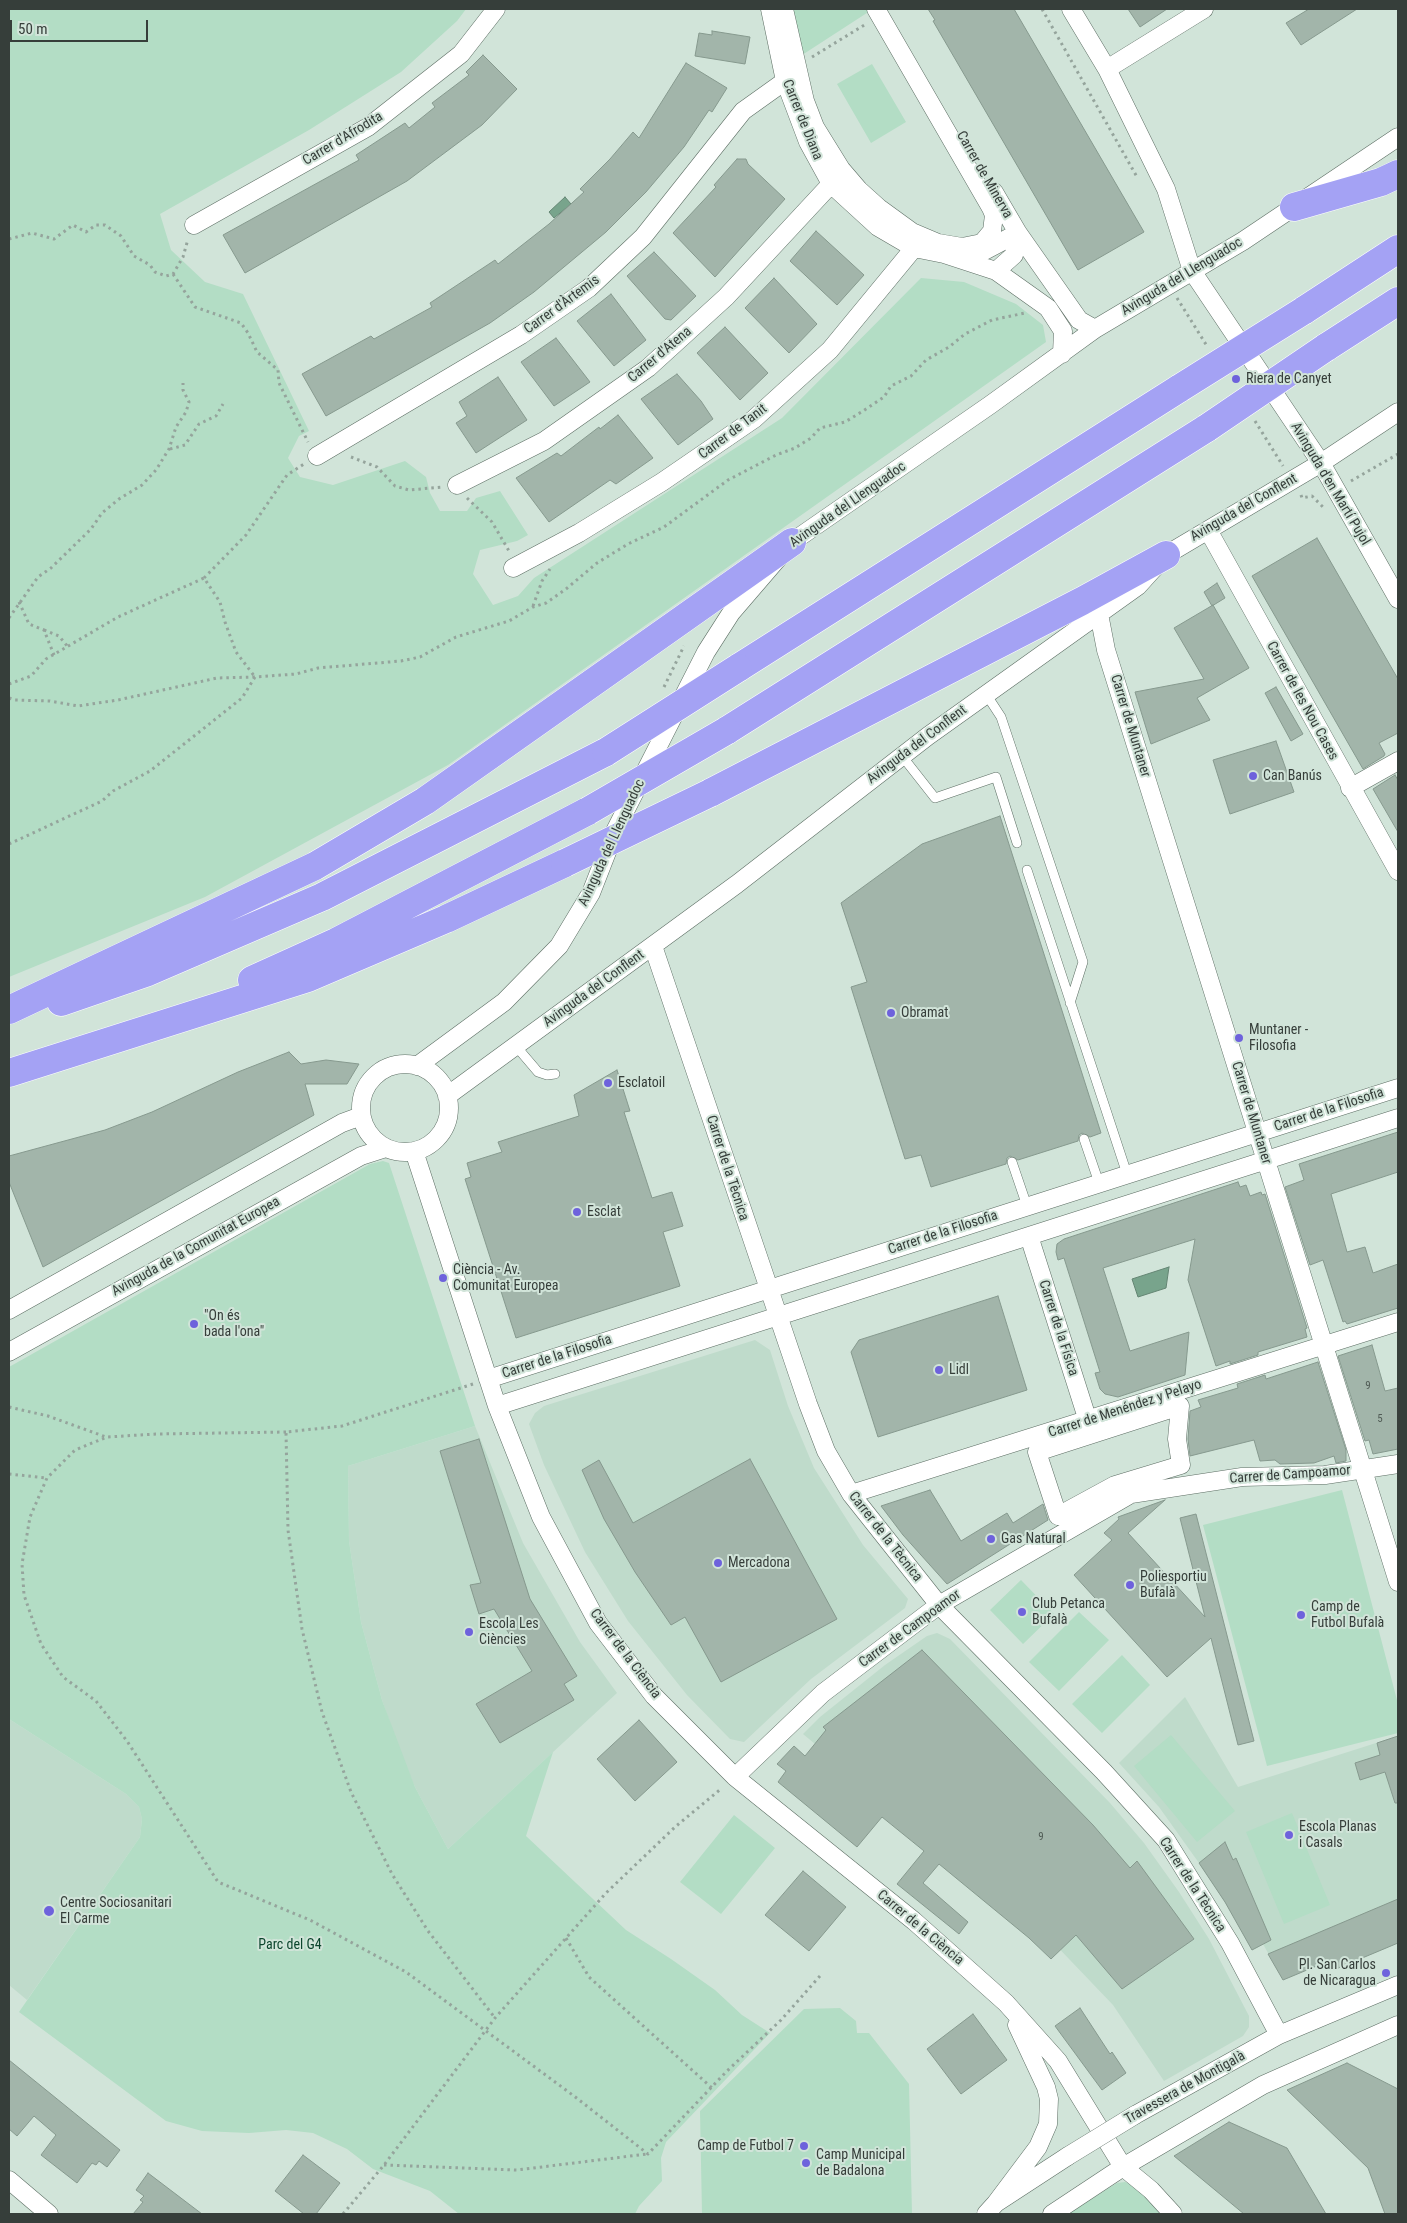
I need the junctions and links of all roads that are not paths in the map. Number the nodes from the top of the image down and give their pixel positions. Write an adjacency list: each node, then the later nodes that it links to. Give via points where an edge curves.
1 (496, 9): 14 (street, Carrer d'Afrodita, via 461,54 368,127)
2 (770, 9): 9 (street, Carrer de Diana)
3 (784, 9): 6 (street, via 805,101 815,127 859,190 900,224 924,238 962,248 982,243 992,231 994,215)
4 (1071, 9): 8 (street)
5 (1204, 9): 7 (street)
6 (885, 10): 15 (street, Carrer de Minerva)
7 (1177, 16): 8 (street)
8 (1106, 69): 20 (street, via 1166,189)
9 (785, 81): 12 (street, Carrer de Diana, via 808,142); 25 (street, Carrer d'Àrtemis, via 743,111 643,237 589,288 520,335)
10 (1398, 137): 13 (street, Avinguda del Llenguadoc)
11 (1398, 174): 13 (highway)
12 (831, 184): 16 (street, Carrer de Diana, via 878,227); 27 (street, Carrer d'Atena, via 726,297 648,368 544,441)
13 (1294, 207): 20 (street, Avinguda del Llenguadoc)
14 (194, 225)
15 (1018, 233): 18 (street, Carrer de Diana, via 984,252); 19 (street, via 1014,255); 22 (street, Carrer de Minerva, via 1079,320)
16 (914, 248): 18 (street, Carrer de Diana); 31 (street, Carrer de Tanit, via 830,350 754,419 662,482)
17 (1398, 248): 44 (highway, bridge, via 606,752 322,898 148,972)
18 (944, 254): 19 (street, Carrer de Diana)
19 (996, 271): 23 (street, Carrer de Diana, via 1048,308 1063,331)
20 (1192, 271): 22 (street, Avinguda del Llenguadoc); 26 (street, Avinguda d'en Martí Pujol)
21 (1398, 301): 45 (highway, bridge, via 1207,428 726,731 588,811 336,942)
22 (1095, 329): 23 (street, Avinguda del Llenguadoc)
23 (1062, 354): 29 (street, Avinguda del Llenguadoc)
24 (1398, 412): 26 (street, Avinguda del Conflent)
25 (317, 456)
26 (1321, 463): 28 (street, Avinguda del Conflent); 32 (street, Avinguda d'en Martí Pujol)
27 (457, 485)
28 (1208, 530): 30 (street, Avinguda del Conflent); 37 (street, Carrer de les Nou Cases)
29 (792, 542): 43 (highway, via 425,801 315,866); 47 (street, Avinguda del Llenguadoc, via 731,613 706,652 616,829 591,893 559,946 504,1002)
30 (1166, 555): 33 (street, Avinguda del Conflent, via 1138,586); 45 (highway, bridge, via 710,793 565,863 308,978)
31 (513, 568)
32 (1398, 599)
33 (1100, 614): 34 (street, Avinguda del Conflent); 54 (street, Carrer de Muntaner, via 1106,650)
34 (986, 694): 35 (street, Avinguda del Conflent); 42 (lane, via 1001,717 1083,962)
35 (902, 756): 38 (lane, via 935,798 996,777); 41 (street, Avinguda del Conflent)
36 (1398, 761): 37 (street)
37 (1350, 788): 40 (street, Carrer de les Nou Cases)
38 (1017, 843)
39 (1027, 870): 42 (lane)
40 (1398, 871)
41 (653, 946): 46 (street, Avinguda del Conflent); 64 (street, Carrer de la Tècnica)
42 (1070, 1003): 60 (lane)
43 (9, 1010)
44 (9, 1018)
45 (145, 1028): 48 (highway)
46 (516, 1044): 49 (lane, via 538,1072); 51 (street, Avinguda del Conflent)
47 (417, 1066): 51 (street, via 440,1081); 52 (street, via 394,1065 374,1076 365,1088)
48 (9, 1073)
49 (555, 1074)
50 (1398, 1088): 54 (street, Carrer de la Filosofia)
51 (447, 1096): 57 (street, via 449,1107 443,1130 431,1144)
52 (361, 1116): 56 (street, via 374,1140); 65 (street, via 342,1123)
53 (1398, 1118): 58 (street, Carrer de la Filosofia)
54 (1256, 1133): 58 (street, Carrer de Muntaner); 60 (street, Carrer de la Filosofia)
55 (1084, 1139): 61 (lane)
56 (386, 1148): 57 (street, via 399,1152); 69 (street, Avinguda de la Comunitat Europea, via 361,1156)
57 (414, 1151): 70 (street, Carrer de la Ciència)
58 (1265, 1160): 63 (street, Carrer de la Filosofia); 68 (street, Carrer de Muntaner)
59 (1012, 1162): 62 (lane)
60 (1127, 1174): 61 (street, Carrer de la Filosofia)
61 (1099, 1183): 62 (street, Carrer de la Filosofia)
62 (1027, 1206): 64 (street, Carrer de la Filosofia)
63 (1029, 1236): 66 (street, Carrer de la Filosofia); 72 (street, Carrer de la Física)
64 (767, 1290): 66 (street, Carrer de la Tècnica); 70 (street, Carrer de la Filosofia)
65 (9, 1310)
66 (777, 1315): 71 (street, Carrer de la Filosofia); 75 (street, Carrer de la Tècnica, via 826,1450)
67 (1398, 1322): 68 (street, Carrer de Menéndez y Pelayo)
68 (1325, 1345): 72 (street, Carrer de Menéndez y Pelayo); 74 (street, Carrer de Muntaner)
69 (9, 1352)
70 (488, 1379): 71 (street, Carrer de la Ciència)
71 (497, 1406): 79 (street, Carrer de la Ciència, via 541,1517 598,1622 654,1696)
72 (1088, 1421): 75 (street, Carrer de Menéndez y Pelayo)
73 (1398, 1464): 74 (street, Carrer de Campoamor)
74 (1364, 1470): 77 (street, Carrer de Muntaner); 78 (street, Carrer de Campoamor, via 1326,1475 1242,1477 1131,1494)
75 (851, 1494): 78 (street, Carrer de la Tècnica)
76 (1058, 1516): 76 (street, via 1037,1452 1180,1406 1177,1439 1181,1465 1116,1485)
77 (1398, 1582)
78 (939, 1606): 79 (street, Carrer de Campoamor, via 823,1693); 83 (street, Carrer de la Tècnica, via 1104,1772 1166,1840 1230,1943)
79 (735, 1777): 81 (street, Carrer de la Ciència, via 914,1922)
80 (1398, 1985): 83 (street, Travessera de Montigalà)
81 (1006, 2003): 84 (street, Carrer de la Ciència, via 1058,2062); 86 (street, Carrer de la Ciència, via 1046,2087 1050,2112 1038,2148)
82 (1398, 2025): 84 (street, via 1263,2085)
83 (1279, 2035): 86 (street, Travessera de Montigalà, bridge, via 1068,2156)
84 (1123, 2167): 88 (street); 89 (street, Carrer de la Ciència)
85 (9, 2180): 87 (street)
86 (991, 2208)
87 (49, 2214)
88 (1052, 2214)
89 (1173, 2214)

